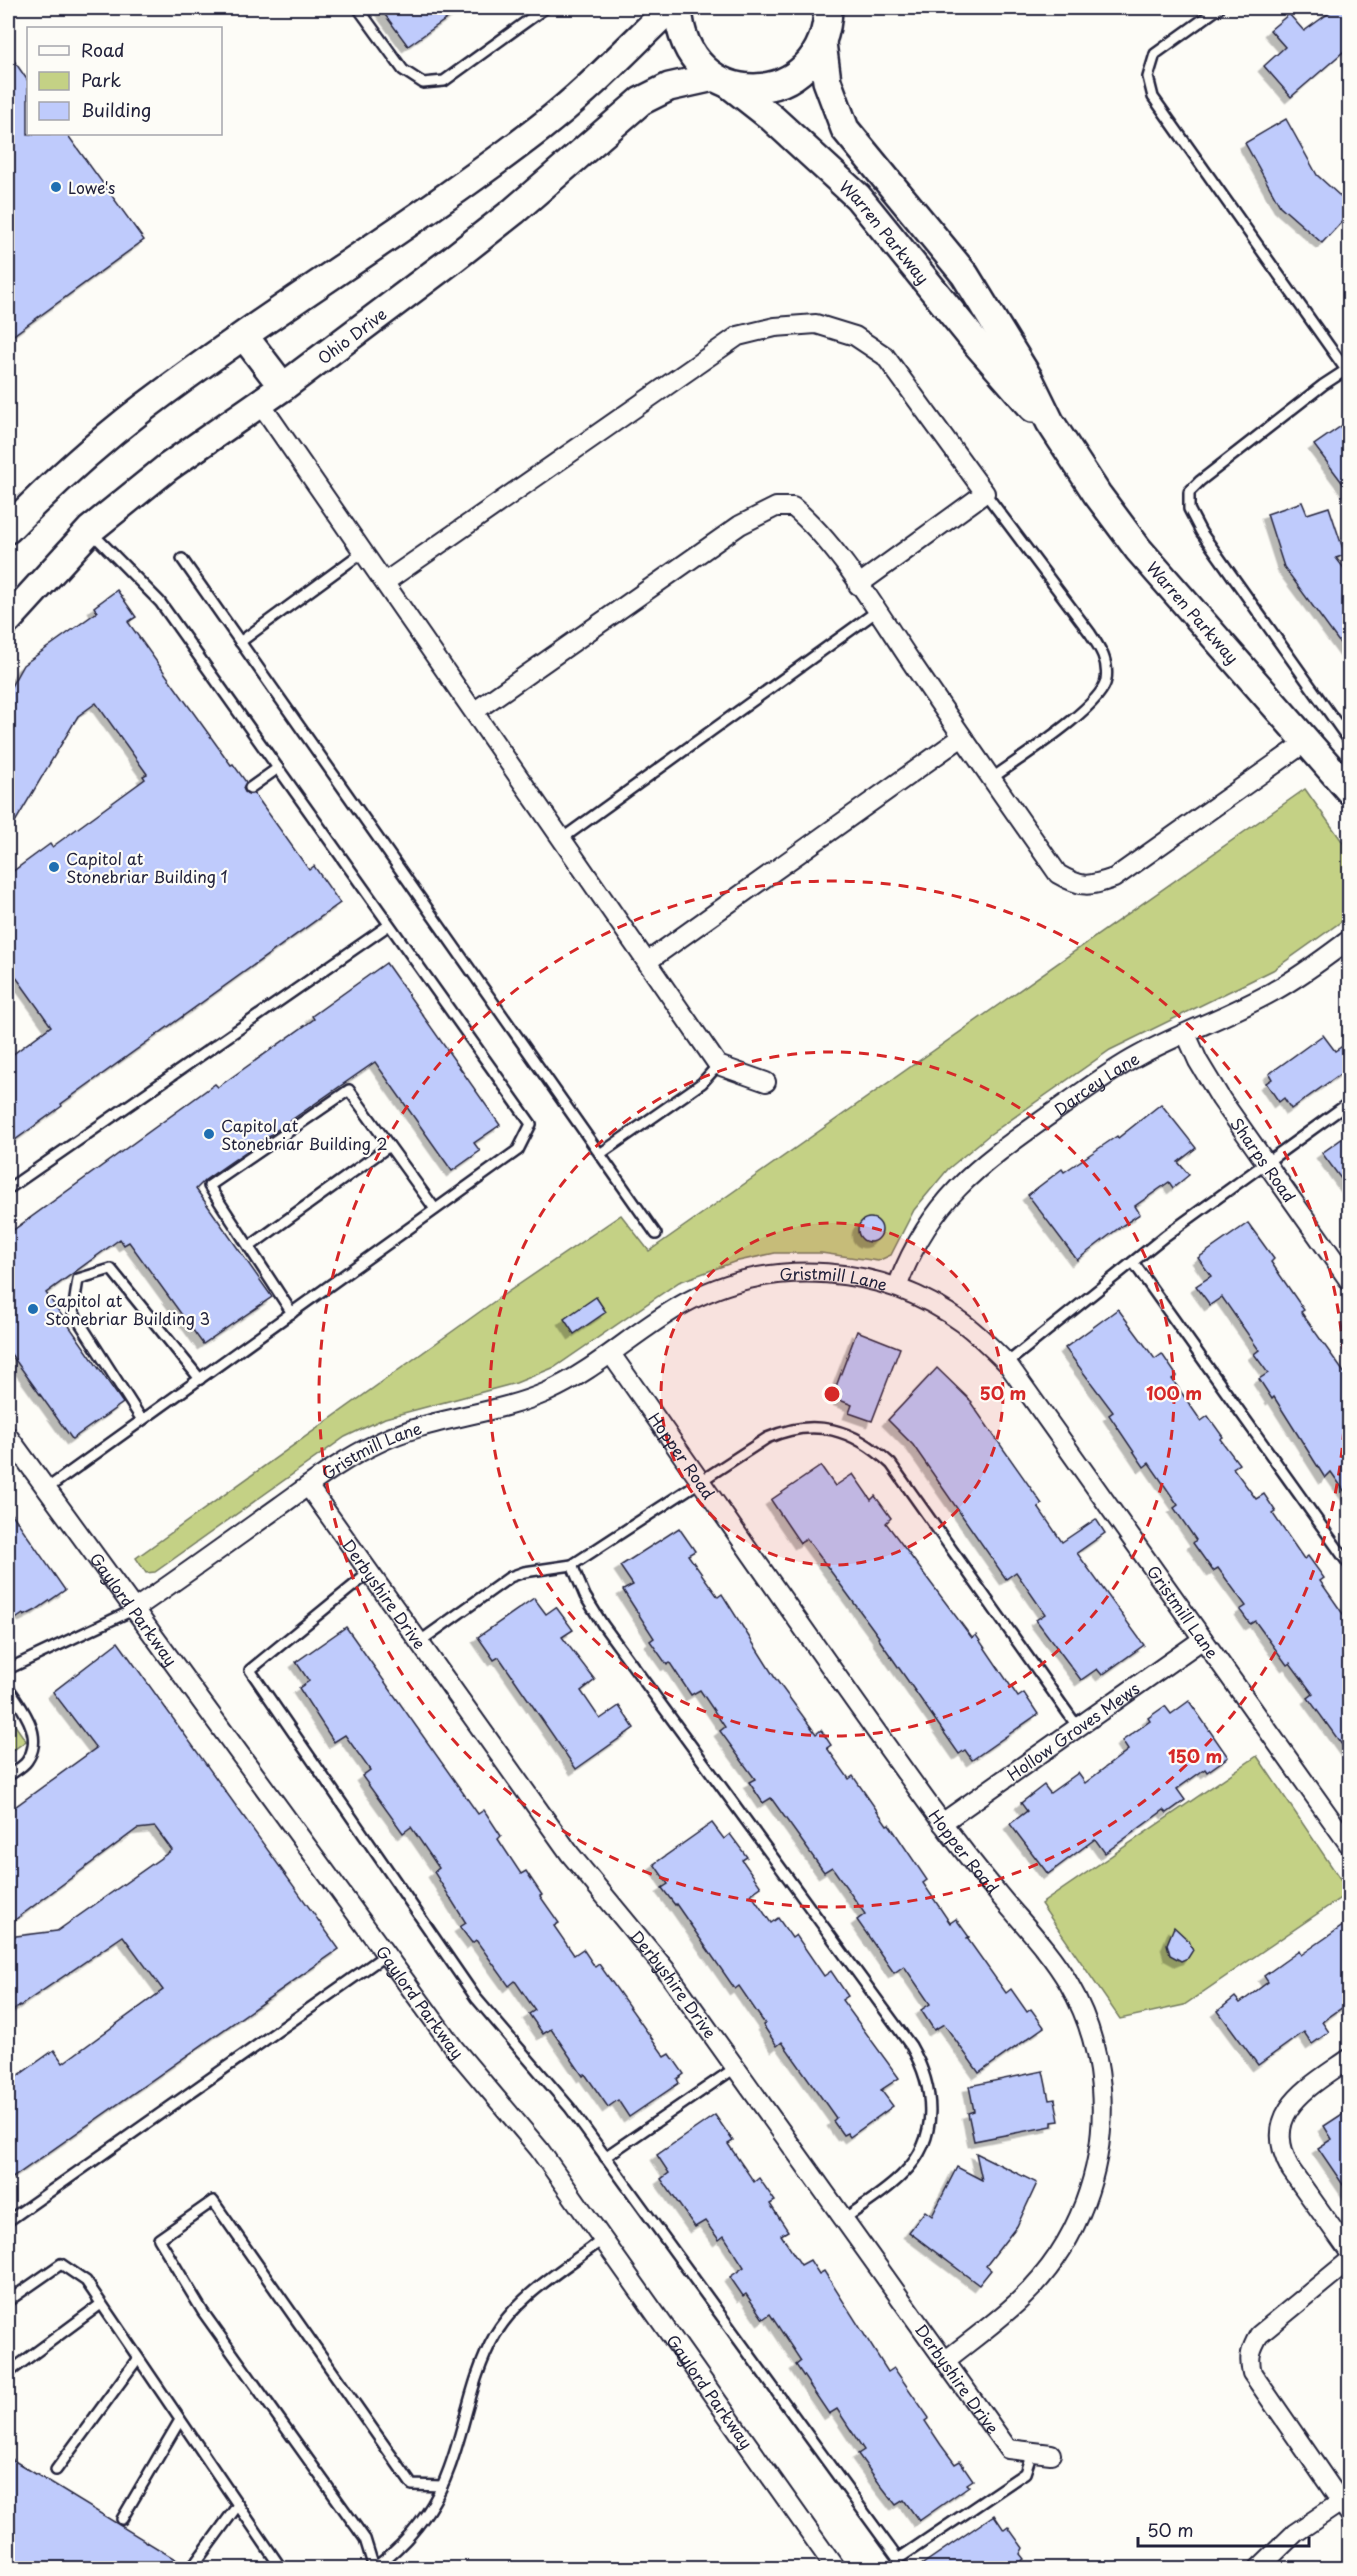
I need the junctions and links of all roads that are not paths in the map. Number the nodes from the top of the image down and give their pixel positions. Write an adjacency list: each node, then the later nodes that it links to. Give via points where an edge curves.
1 (358, 8): 2 (lane, via 403,70 423,83 444,81)
2 (545, 8)
3 (670, 8): 8 (main road, via 542,127)
4 (678, 8): 7 (main road, Warren Parkway, via 686,47 698,64)
5 (1219, 8): 9 (lane, via 1155,54 1148,77 1153,97)
6 (829, 19): 7 (main road, Ohio Drive, via 810,63 793,78 771,86 748,88); 12 (main road, Warren Parkway, via 827,81 845,129 965,275 1029,379)
7 (722, 81): 10 (main road, Ohio Drive, via 669,87 641,101 514,211); 12 (main road, Warren Parkway, via 772,118 858,197 977,344)
8 (244, 336): 10 (main road); 14 (main road, via 142,409 50,487)
9 (1348, 369): 26 (lane, via 1189,492 1190,509 1201,532)
10 (283, 387): 11 (main road, Ohio Drive)
11 (260, 403): 15 (main road, Ohio Drive, via 168,467); 16 (street)
12 (1050, 422): 25 (main road, Warren Parkway, via 1138,549)
13 (985, 493): 18 (street, via 885,356 855,336 816,324 775,327 738,336); 19 (street); 28 (lane, via 1090,633 1105,657 1106,682 1076,717)
14 (8, 529)
15 (90, 530): 21 (main road, Ohio Drive); 27 (lane, via 160,602)
16 (363, 551): 18 (street); 22 (lane)
17 (182, 559): 22 (lane)
18 (385, 582): 23 (street)
19 (858, 585): 20 (street); 23 (street, via 807,519 793,507 776,507 740,525)
20 (877, 611): 24 (street); 31 (lane)
21 (8, 620)
22 (240, 642): 40 (lane)
23 (475, 711): 31 (street)
24 (962, 737): 28 (street); 34 (street)
25 (1306, 742): 28 (street, via 1114,878 1095,885 1076,885 1058,874); 30 (main road, Warren Parkway)
26 (1350, 742)
27 (278, 768): 29 (lane); 32 (lane)
28 (991, 779)
29 (250, 788)
30 (1350, 791)
31 (563, 838): 34 (street)
32 (389, 925): 42 (lane); 43 (lane, via 531,1124 518,1150)
33 (1350, 939): 35 (street, Darcey Lane, via 1275,991)
34 (648, 961): 36 (street)
35 (1186, 1034): 41 (street, Sharps Road, via 1209,1081); 48 (street, Darcey Lane, via 1114,1070 977,1168 929,1221)
36 (718, 1065): 37 (street); 40 (lane, via 702,1083)
37 (766, 1082)
38 (1350, 1102): 41 (lane)
39 (389, 1146): 43 (lane); 45 (lane); 45 (lane, via 349,1090 209,1186)
40 (600, 1154): 44 (lane)
41 (1265, 1162): 46 (lane); 47 (street, Sharps Road)
42 (8, 1190)
43 (435, 1209): 49 (lane)
44 (656, 1234)
45 (249, 1247): 49 (lane)
46 (1133, 1262): 51 (lane); 59 (lane)
47 (1350, 1282)
48 (897, 1287): 50 (street, Gristmill Lane, via 862,1277 818,1272 752,1278 683,1304); 51 (street, Gristmill Lane, via 961,1321)
49 (292, 1313): 52 (lane)
50 (611, 1354): 55 (street, Hopper Road); 56 (street, Gristmill Lane, via 545,1393 377,1443)
51 (1007, 1363): 62 (street, Gristmill Lane)
52 (200, 1379): 53 (lane); 53 (lane, via 111,1269 78,1279 73,1312)
53 (142, 1420): 57 (lane)
54 (8, 1436): 57 (street, Gaylord Parkway)
55 (701, 1482): 58 (lane); 66 (lane, via 767,1438 791,1430 825,1428 866,1443 901,1476); 68 (street, Hopper Road)
56 (308, 1486): 60 (street, Derbyshire Drive); 61 (street, Gristmill Lane)
57 (45, 1490): 61 (street, Gaylord Parkway)
58 (572, 1566): 63 (lane, via 524,1572 510,1578); 74 (lane, via 603,1625 921,2064 931,2106 919,2154 896,2181)
59 (1350, 1566)
60 (370, 1572): 63 (street, Derbyshire Drive); 73 (lane, via 250,1670 476,1998 570,2108)
61 (133, 1610): 64 (lane); 70 (street, Gaylord Parkway)
62 (1203, 1639): 66 (street, Hollow Groves Mews); 69 (street, Gristmill Lane)
63 (419, 1642): 72 (street, Derbyshire Drive, via 570,1854 666,1970)
64 (8, 1669)
65 (8, 1687): 67 (lane, via 33,1726 33,1747 27,1762)
66 (1077, 1726): 68 (street, Hollow Groves Mews)
67 (8, 1776)
68 (942, 1823): 82 (street, Hopper Road, via 1045,1948 1070,1986 1096,2055 1102,2114 1099,2151 1088,2194 1058,2254 1020,2300)
69 (1350, 1846)
70 (387, 1954): 75 (lane); 76 (street, Gaylord Parkway, via 454,2048 539,2149)
71 (1350, 2058): 77 (street, via 1294,2100 1284,2118 1280,2138 1291,2170)
72 (735, 2068): 73 (lane); 74 (street, Derbyshire Drive)
73 (605, 2157): 85 (lane, via 898,2559 1025,2473)
74 (844, 2220): 82 (street, Derbyshire Drive)
75 (8, 2221)
76 (603, 2239): 88 (lane, via 522,2302 496,2334 479,2368); 95 (street, Gaylord Parkway)
77 (1350, 2253)
78 (1350, 2260): 90 (street, via 1259,2335 1249,2360 1252,2373)
79 (8, 2301): 80 (lane, via 61,2264 86,2281)
80 (101, 2304): 81 (lane); 83 (lane)
81 (138, 2358): 84 (lane); 87 (lane)
82 (945, 2361): 85 (street, Derbyshire Drive, via 1008,2449)
83 (8, 2373)
84 (180, 2420): 89 (lane); 91 (lane)
85 (1032, 2452): 86 (street, Derbyshire Drive)
86 (1051, 2454)
87 (56, 2470)
88 (442, 2486): 94 (lane, via 410,2538); 94 (lane, via 412,2485 213,2201 159,2239 203,2312 366,2539)
89 (238, 2505): 92 (lane); 93 (lane)
90 (1345, 2509): 96 (street, via 1295,2533)
91 (122, 2519)
92 (194, 2565)
93 (281, 2568)
94 (374, 2568)
95 (835, 2568)
96 (1259, 2568)

